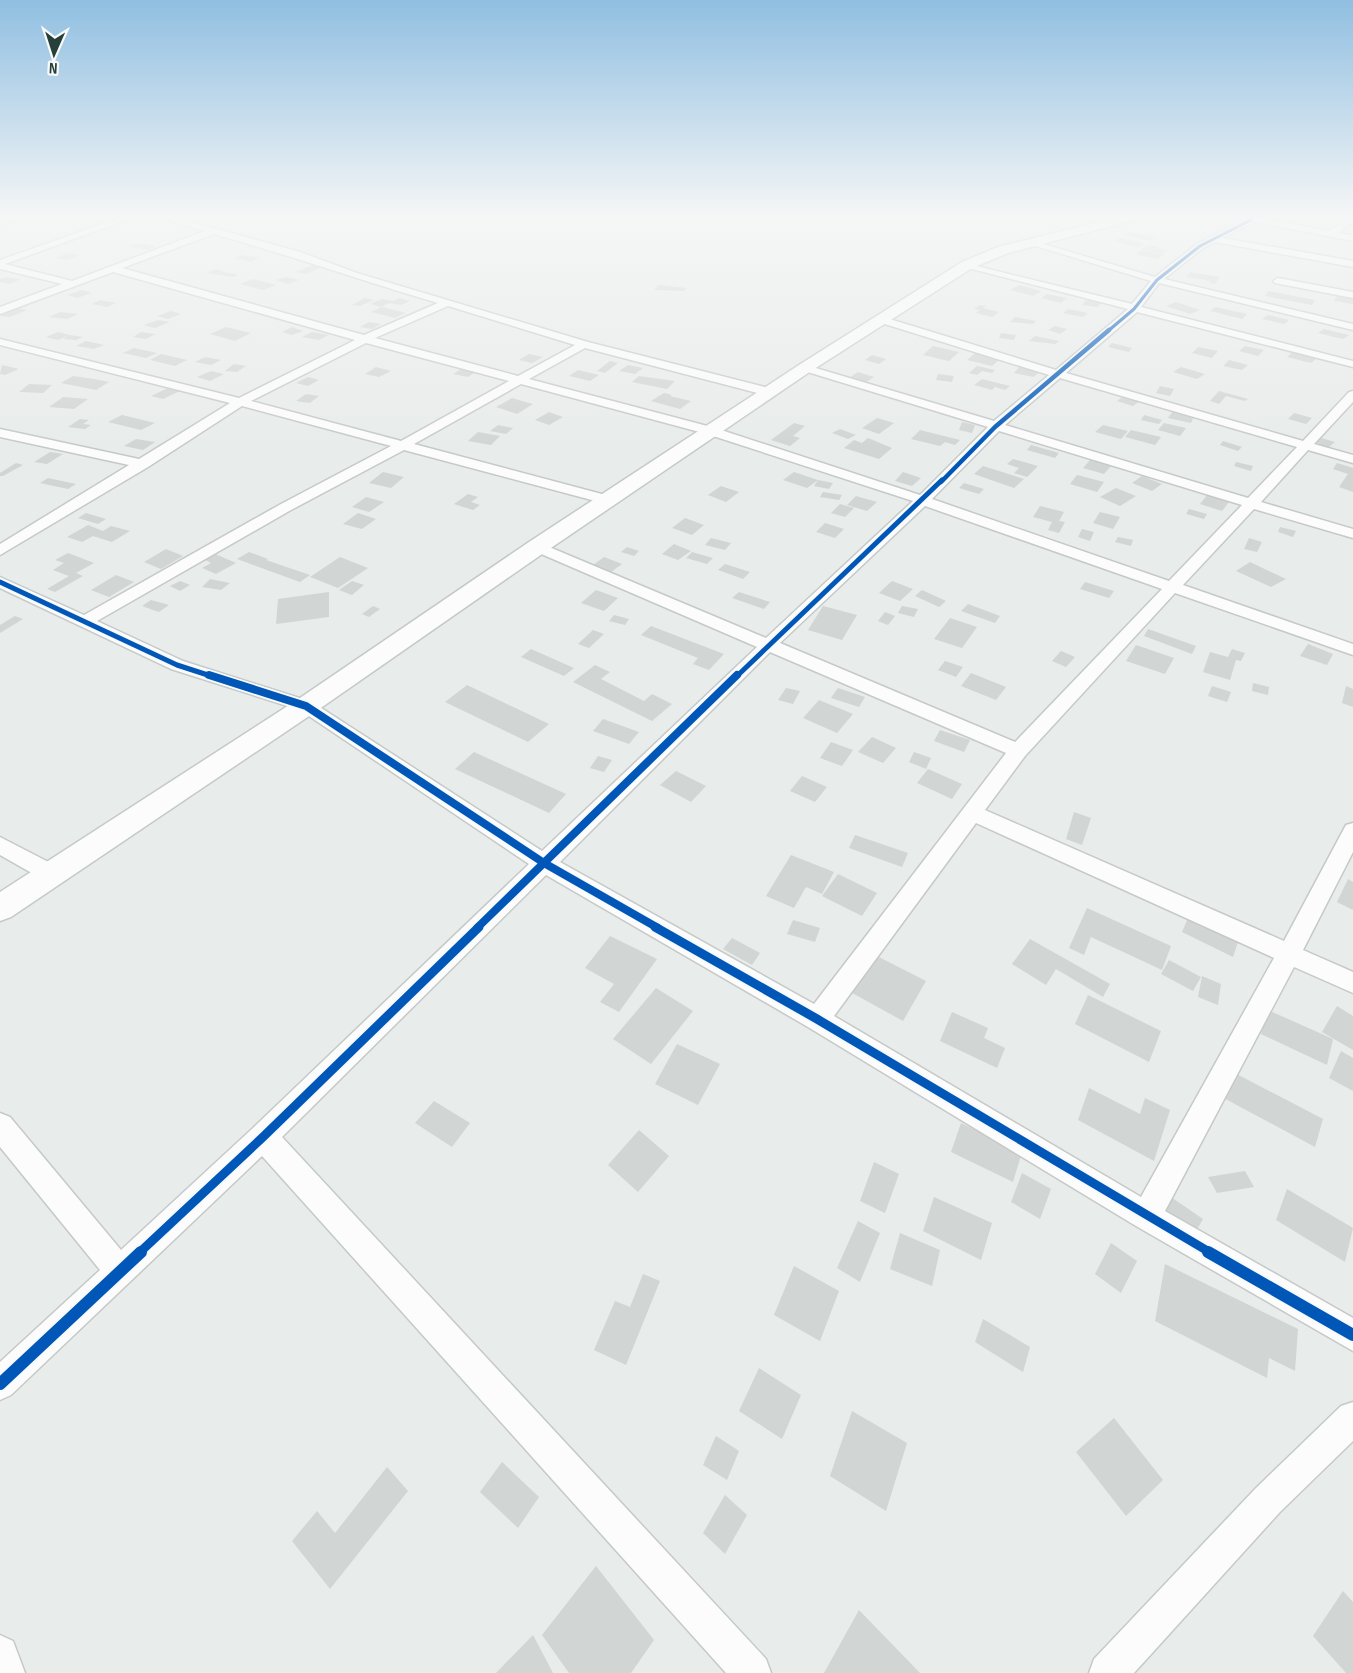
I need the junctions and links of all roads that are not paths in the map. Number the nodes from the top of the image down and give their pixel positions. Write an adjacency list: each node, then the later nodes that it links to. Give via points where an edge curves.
1 (46, 292): 14 (street)
2 (197, 292): 17 (street)
3 (411, 292): 12 (street)
4 (923, 292): 15 (main road)
5 (1070, 292): 13 (street)
6 (1147, 292): 13 (street)
7 (1210, 292): 11 (street)
8 (1337, 292): 10 (street)
9 (1262, 295): 11 (street)
10 (1353, 295)
11 (1253, 302): 16 (street)
12 (447, 303): 17 (street); 19 (street)
13 (1134, 309): 22 (street); 24 (street)
14 (0, 310)
15 (879, 319): 23 (main road); 24 (street)
16 (1353, 327)
17 (364, 339): 25 (street); 28 (street)
18 (0, 342): 20 (street)
19 (584, 344): 25 (street); 26 (street)
20 (14, 345): 21 (street); 28 (street)
21 (0, 352)
22 (1353, 364)
23 (805, 368): 26 (main road); 29 (street)
24 (1058, 374): 29 (street); 33 (street)
25 (517, 380): 30 (street); 32 (street)
26 (769, 392): 30 (main road)
27 (1353, 395): 33 (street)
28 (241, 402): 32 (street); 35 (street)
29 (995, 427): 37 (street); 38 (street)
30 (711, 431): 36 (main road); 37 (street)
31 (0, 434): 35 (street)
32 (401, 446): 36 (street); 44 (street)
33 (1308, 446): 34 (street); 38 (street)
34 (1353, 459)
35 (143, 464): 41 (street)
36 (608, 500): 40 (main road)
37 (923, 500): 43 (street); 45 (street)
38 (1251, 504): 39 (street); 43 (street)
39 (1353, 534)
40 (537, 547): 45 (street); 47 (main road)
41 (0, 549)
42 (0, 582): 44 (street)
43 (1170, 587): 46 (street); 48 (street)
44 (86, 621): 47 (street, via 177,665)
45 (767, 646): 48 (street); 52 (street)
46 (1353, 650)
47 (306, 706): 52 (street); 53 (main road)
48 (1018, 751): 49 (street)
49 (971, 812): 55 (street); 57 (street)
50 (1353, 831): 55 (street)
51 (0, 846): 53 (street)
52 (544, 863): 57 (street); 59 (street)
53 (52, 874): 54 (main road)
54 (0, 908)
55 (1289, 954): 56 (street); 60 (street)
56 (1353, 983)
57 (817, 1019): 60 (street)
58 (0, 1126): 61 (street)
59 (262, 1137): 61 (street); 67 (street)
60 (1146, 1216): 62 (street)
61 (120, 1271): 63 (street)
62 (1353, 1335)
63 (0, 1384)
64 (1353, 1418): 68 (street, via 1268,1500)
65 (0, 1654): 66 (street)
66 (6, 1673)
67 (752, 1673)
68 (1108, 1673)

